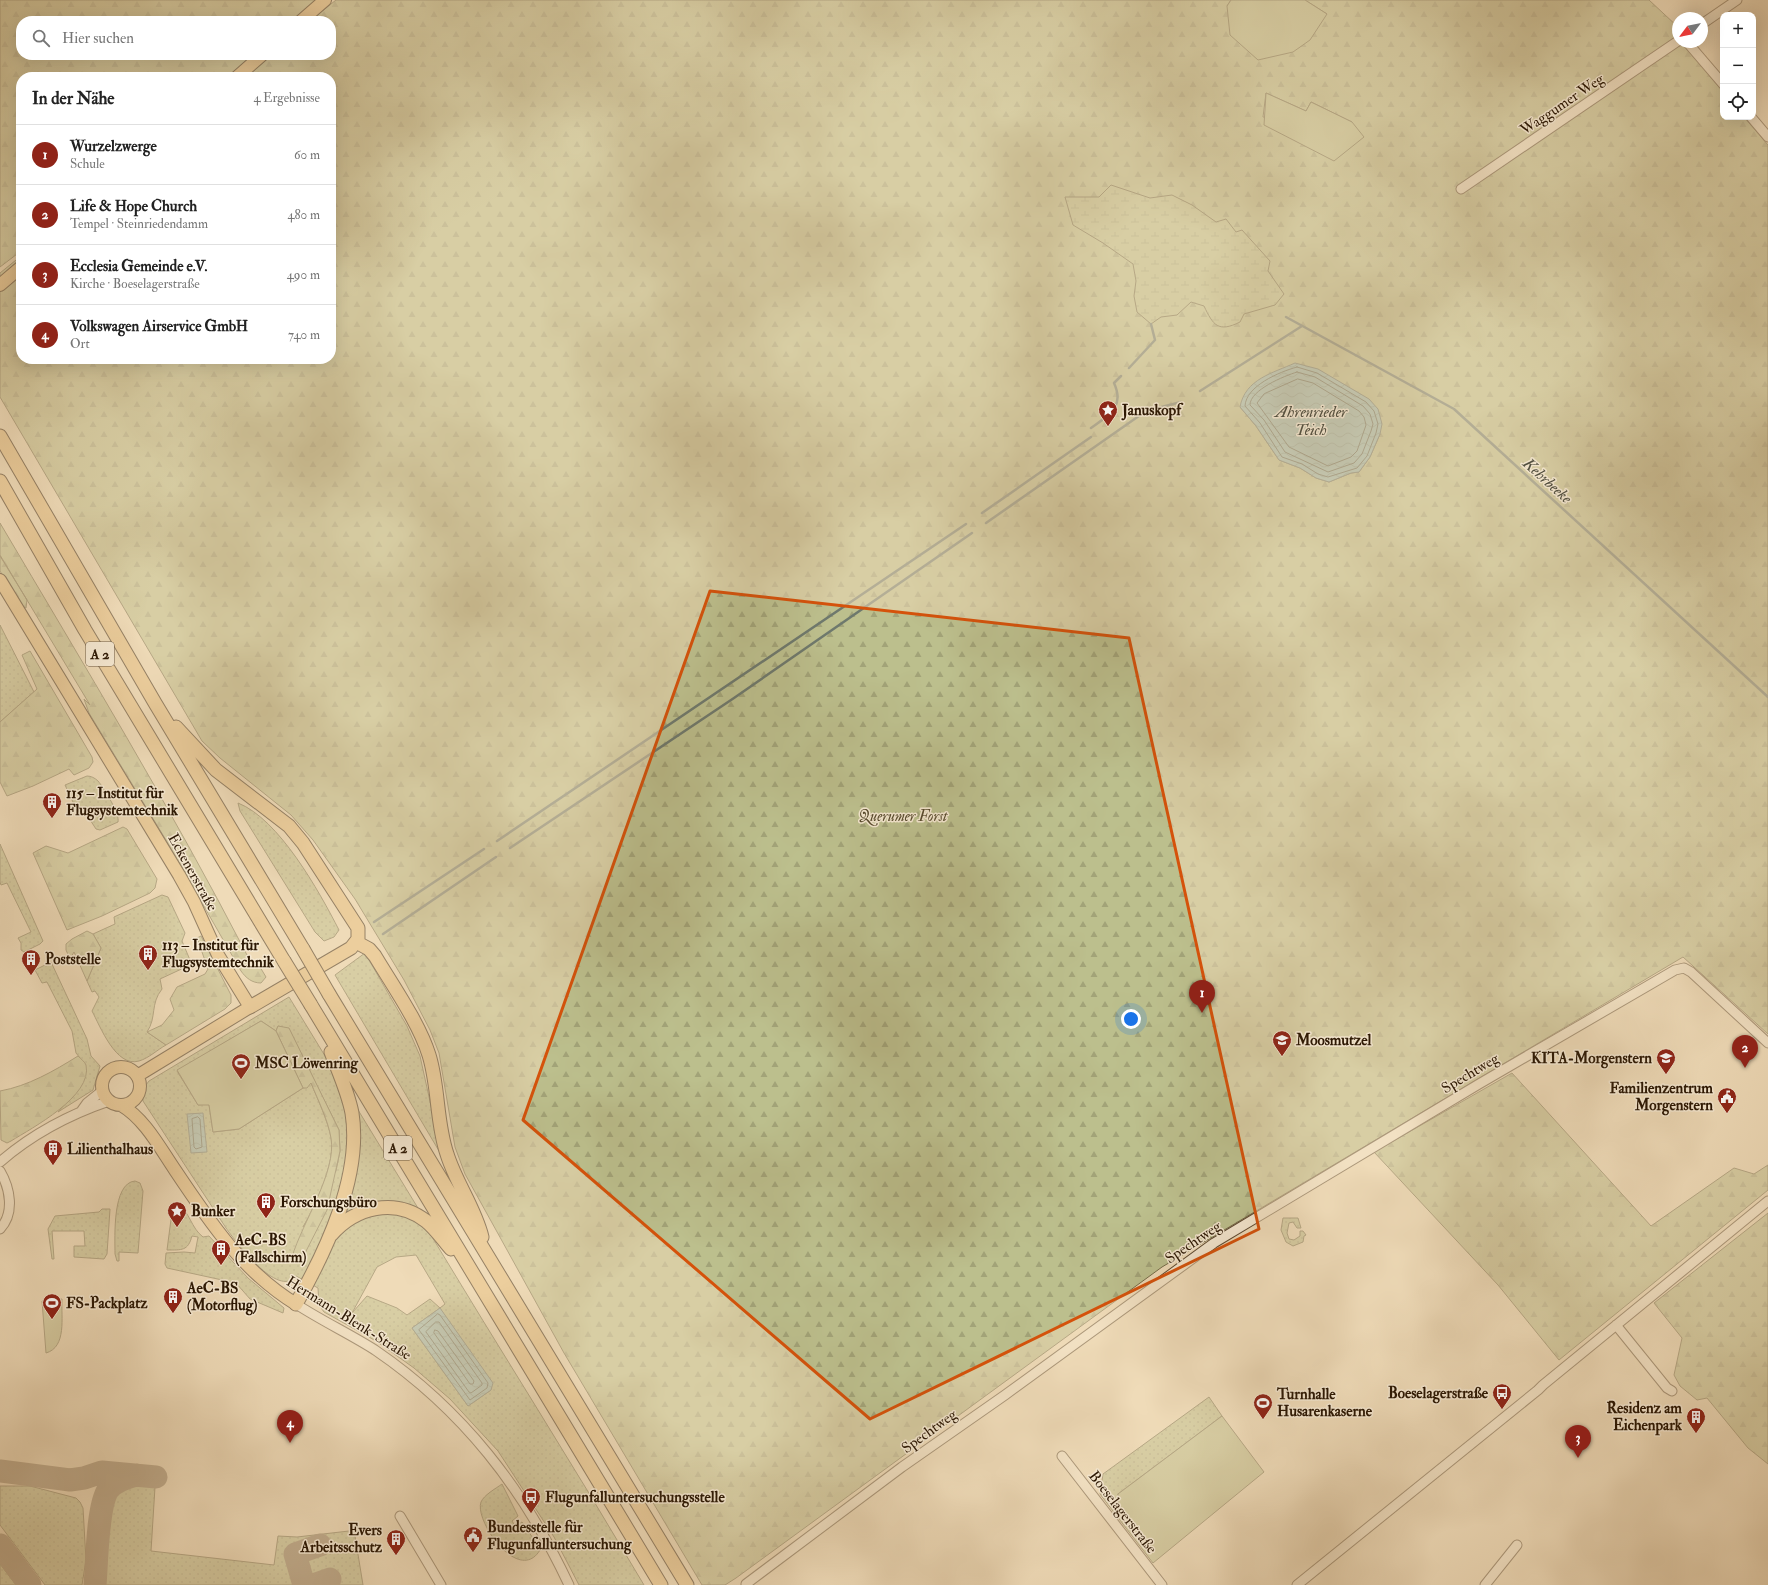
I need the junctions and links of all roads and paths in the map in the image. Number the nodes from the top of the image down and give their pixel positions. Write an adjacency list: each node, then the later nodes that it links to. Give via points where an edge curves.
1 (325, 0): 3 (main road)
2 (1737, 0): 4 (street)
3 (307, 16)
4 (1708, 20)
5 (1672, 45): 12 (street, Waggumer Weg)
6 (1692, 48): 9 (street)
7 (256, 60): 8 (main road)
8 (243, 72)
9 (1720, 80)
10 (1754, 120): 11 (street)
11 (1768, 137)
12 (1461, 189)
13 (16, 271): 14 (main road)
14 (0, 285)
15 (0, 436): 18 (highway, A 2)
16 (0, 481): 21 (highway, A 2, bridge, via 85,630)
17 (0, 580): 20 (main road, Eckenerstraße, via 179,875 218,955)
18 (154, 703): 19 (highway, via 216,770 276,814 296,834 357,925 359,932); 35 (highway, A 2, bridge)
19 (356, 942): 20 (highway, via 351,948); 35 (highway, via 369,949 375,956 426,1047 433,1070 446,1151 458,1183 478,1220)
20 (250, 1008): 23 (main road)
21 (313, 1008): 34 (highway, via 350,1101 354,1128 349,1178); 36 (highway, A 2)
22 (1768, 1043): 43 (street, Spechtweg, via 1691,972 1684,968 1675,970 1492,1076 1214,1243 902,1467)
23 (137, 1076): 24 (main road, via 129,1068 113,1068 103,1077); 25 (main road, via 140,1087)
24 (102, 1091): 26 (main road); 28 (street, via 87,1102)
25 (136, 1097): 27 (main road); 29 (main road, Hermann-Blenk-Straße)
26 (109, 1101): 27 (main road); 28 (street)
27 (122, 1105): 29 (main road, Hermann-Blenk-Straße, via 135,1115)
28 (82, 1110): 30 (street, via 16,1148)
29 (151, 1135): 37 (main road, Hermann-Blenk-Straße, via 228,1244 265,1282)
30 (0, 1162)
31 (0, 1171): 33 (street, via 10,1202 6,1221)
32 (1768, 1201): 38 (street)
33 (0, 1229)
34 (329, 1238): 36 (highway, via 341,1225 363,1211 380,1207 404,1210 420,1217 432,1227); 37 (highway)
35 (485, 1251): 47 (highway, A 2)
36 (480, 1284): 46 (highway, A 2)
37 (296, 1304): 45 (street, Hermann-Blenk-Straße, via 402,1370 468,1429 498,1464 520,1497)
38 (1616, 1325): 39 (street); 49 (street)
39 (1672, 1391)
40 (1062, 1456): 48 (street, Boeselagerstraße)
41 (400, 1516): 44 (street)
42 (1517, 1545): 50 (street)
43 (746, 1584)
44 (441, 1585)
45 (570, 1585)
46 (661, 1585)
47 (686, 1585)
48 (1162, 1585)
49 (1296, 1585)
50 (1485, 1585)

